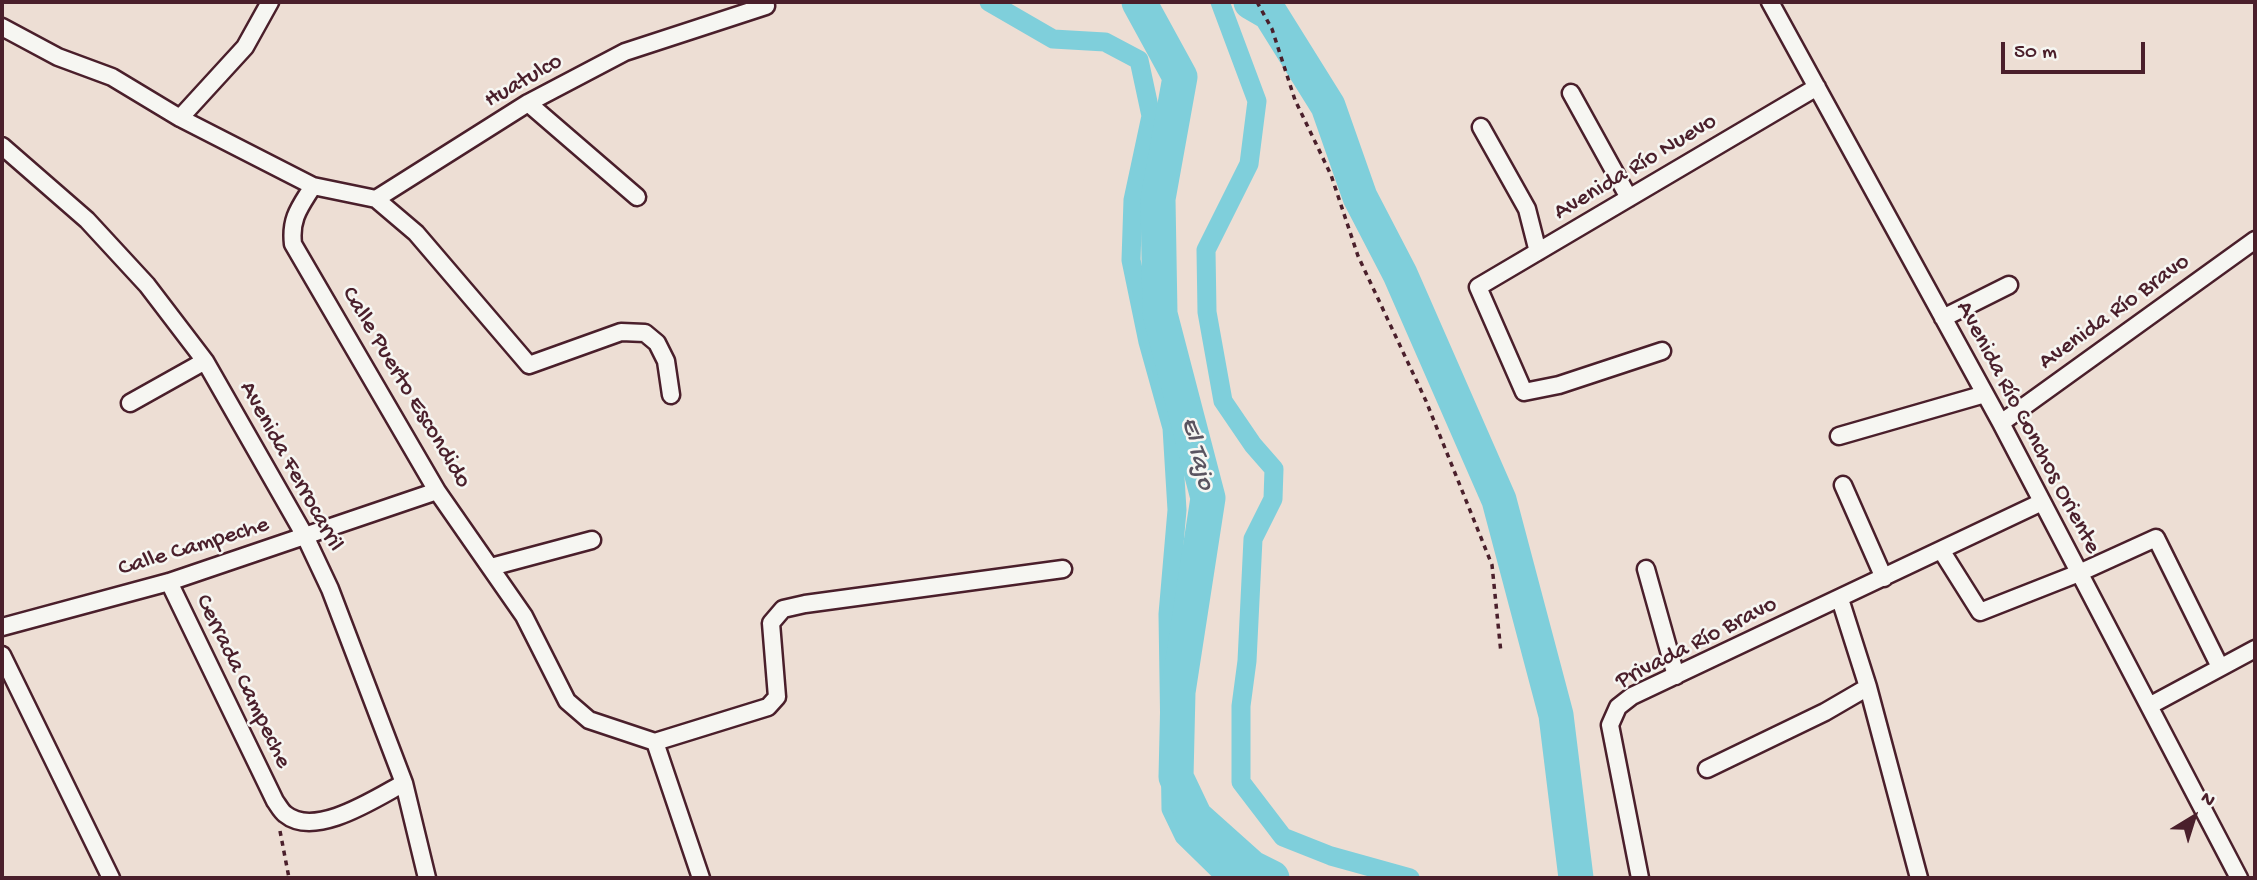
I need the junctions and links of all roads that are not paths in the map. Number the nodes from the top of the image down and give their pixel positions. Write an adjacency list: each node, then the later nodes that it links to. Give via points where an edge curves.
1 (270, 2): 8 (street, via 245,47)
2 (1770, 2): 5 (street, Avenida Río Conchos Oriente)
3 (766, 6): 7 (street, Huatulco, via 625,52)
4 (2, 27): 8 (street, via 58,57 112,77)
5 (1817, 87): 13 (street, Avenida Río Nuevo); 18 (street, Avenida Río Conchos Oriente)
6 (1571, 93): 13 (street)
7 (528, 103): 12 (street); 14 (street, Huatulco)
8 (180, 118): 11 (street)
9 (1481, 127): 16 (street, via 1527,209)
10 (2, 146): 20 (street, Avenida Ferrocarril, via 87,220 147,285)
11 (313, 186): 14 (street); 27 (street, Calle Puerto Escondido, via 291,228 293,244)
12 (637, 197)
13 (1629, 198): 16 (street, Avenida Río Nuevo)
14 (376, 199): 22 (street, via 416,233 529,365 621,331 645,334 657,343 666,361)
15 (2255, 240): 24 (street, Avenida Río Bravo)
16 (1538, 252): 19 (street, Avenida Río Nuevo, via 1478,287 1524,392)
17 (2009, 285): 18 (street)
18 (1943, 318): 21 (street, Avenida Río Conchos Oriente)
19 (1662, 351)
20 (205, 361): 23 (street); 29 (street, Avenida Ferrocarril)
21 (1985, 394): 24 (street, Avenida Río Conchos Oriente); 25 (street)
22 (671, 395)
23 (130, 403)
24 (2001, 423): 28 (street, Avenida Río Conchos Oriente)
25 (1839, 436)
26 (1843, 485): 36 (street)
27 (438, 491): 29 (street, Calle Campeche); 32 (street, Calle Puerto Escondido)
28 (2042, 502): 31 (street, Privada Río Bravo); 35 (street, Avenida Río Conchos Oriente)
29 (304, 536): 37 (street, Calle Campeche); 48 (street, Avenida Ferrocarril, via 330,589)
30 (592, 540): 32 (street)
31 (1941, 550): 35 (street, via 1980,612); 36 (street, Privada Río Bravo)
32 (491, 567): 46 (street, Calle Puerto Escondido, via 524,615 567,701 589,720)
33 (1063, 569): 46 (street, via 783,609 771,623 777,697 768,708)
34 (1646, 569): 43 (street)
35 (2079, 573): 42 (street, via 2156,538); 45 (street, Avenida Río Conchos Oriente)
36 (1884, 578): 38 (street, Privada Río Bravo)
37 (169, 582): 39 (street, Calle Campeche); 48 (street, Cerrada Campeche, via 286,816 308,823 338,817)
38 (1840, 599): 43 (street, Privada Río Bravo); 44 (street)
39 (2, 628)
40 (2255, 649): 42 (street)
41 (2, 655): 49 (street)
42 (2220, 667): 45 (street)
43 (1676, 676): 52 (street, Privada Río Bravo, via 1632,696 1618,708 1610,725)
44 (1868, 687): 47 (street); 53 (street)
45 (2149, 706): 54 (street, Avenida Río Conchos Oriente)
46 (655, 742): 51 (street)
47 (1707, 769)
48 (404, 783): 50 (street, Avenida Ferrocarril)
49 (111, 878)
50 (427, 878)
51 (701, 878)
52 (1640, 878)
53 (1919, 878)
54 (2239, 878)

